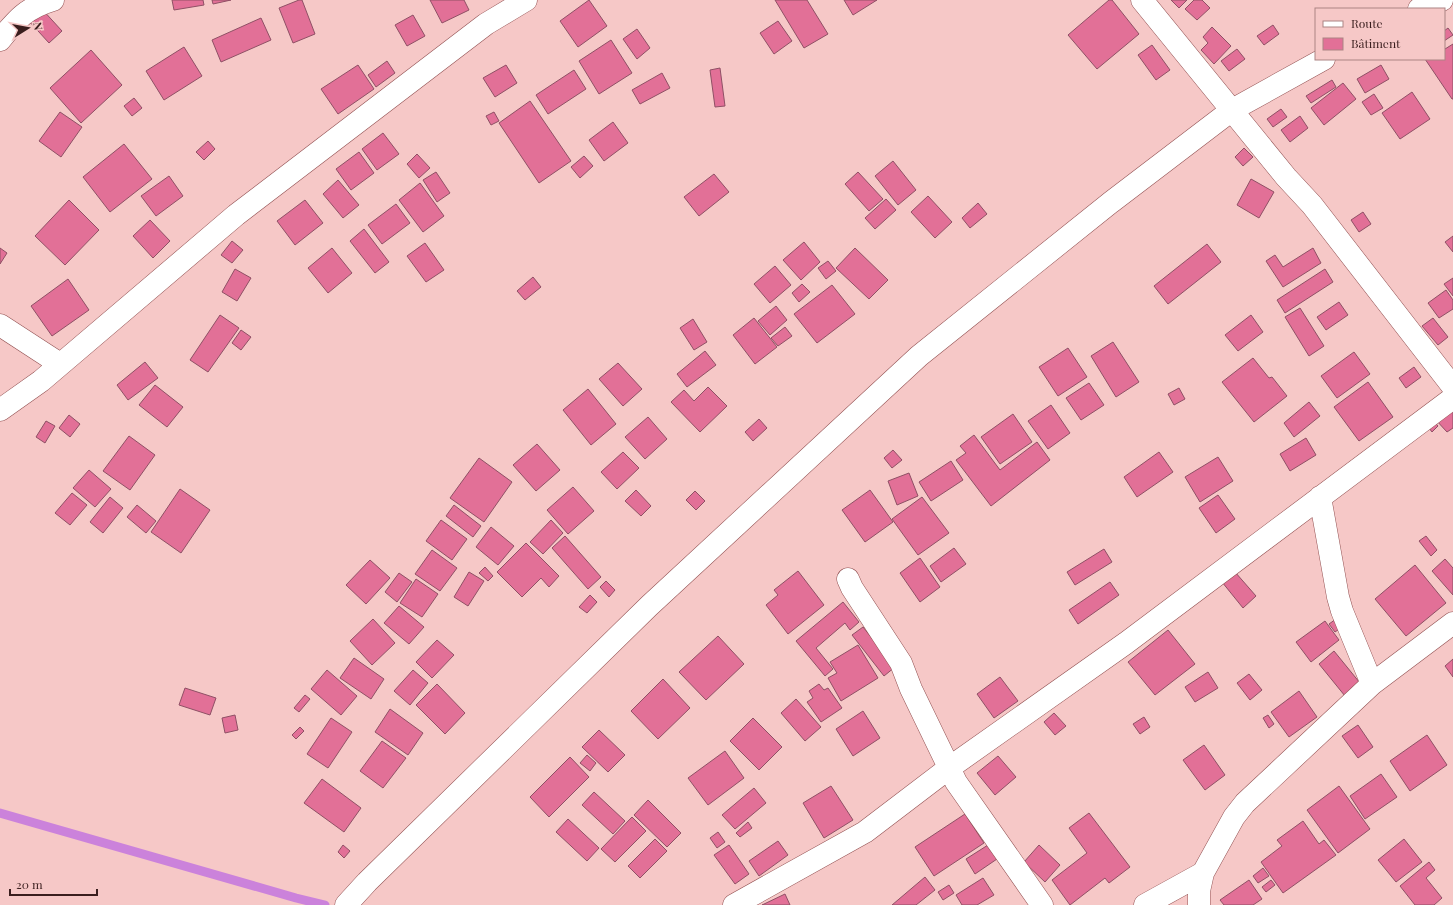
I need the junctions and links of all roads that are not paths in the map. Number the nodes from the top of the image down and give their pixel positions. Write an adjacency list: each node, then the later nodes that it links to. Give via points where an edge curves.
1 (53, 0): 6 (street, via 39,4 26,12)
2 (526, 0): 10 (street, via 486,24 236,215)
3 (1142, 0): 8 (street)
4 (1442, 0): 5 (street)
5 (1422, 8)
6 (0, 40)
7 (1322, 60): 8 (street)
8 (1232, 110): 11 (street, via 1312,205); 20 (street, via 1110,203 920,356 649,606)
9 (0, 325): 10 (street)
10 (60, 364): 13 (street)
11 (1453, 387)
12 (1453, 398): 14 (street)
13 (0, 410)
14 (1320, 497): 17 (street, via 1342,612); 18 (street, via 1126,643)
15 (848, 579): 18 (street, via 901,662 911,689)
16 (1453, 623): 17 (street)
17 (1372, 684): 19 (street, via 1246,803 1234,817)
18 (949, 768): 21 (street, via 865,832); 22 (street, via 956,782)
19 (1203, 874): 23 (street); 24 (street)
20 (346, 905)
21 (734, 905)
22 (1042, 905)
23 (1145, 905)
24 (1199, 905)

